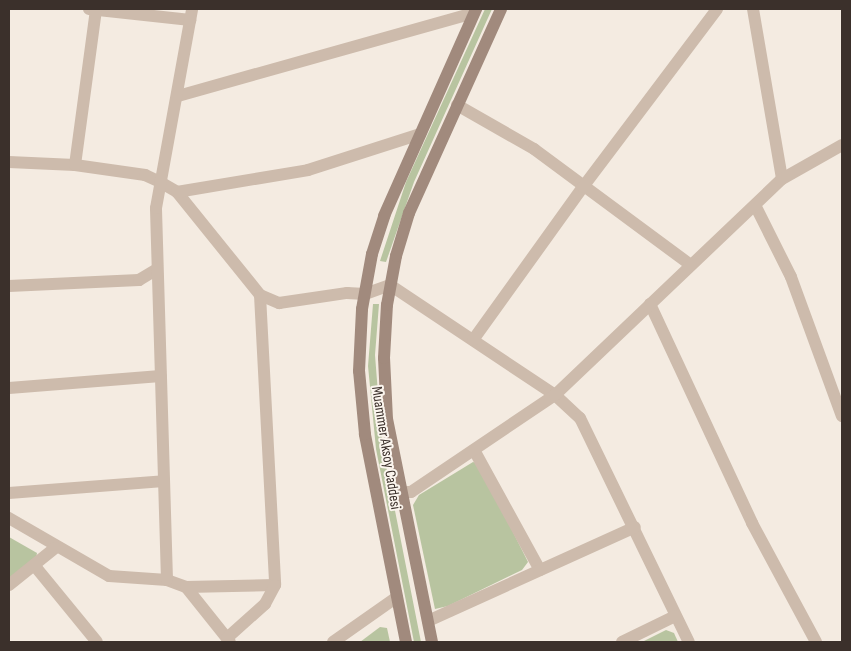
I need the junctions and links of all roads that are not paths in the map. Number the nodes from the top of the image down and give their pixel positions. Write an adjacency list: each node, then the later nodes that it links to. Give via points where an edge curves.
1 (94, 9): 6 (street); 12 (street)
2 (501, 9): 8 (main road)
3 (717, 9): 15 (street)
4 (753, 9): 13 (street)
5 (475, 11): 7 (street); 9 (main road, Muammer Aksoy Caddesi)
6 (191, 14): 7 (street)
7 (178, 96): 14 (street)
8 (457, 105): 15 (street, via 534,150); 20 (main road, via 409,213)
9 (420, 134): 16 (street, via 308,170); 22 (main road, Muammer Aksoy Caddesi, via 378,233)
10 (842, 145): 13 (street)
11 (9, 162): 12 (street)
12 (75, 164): 14 (street, via 145,175)
13 (782, 179): 17 (street)
14 (160, 182): 16 (street); 19 (street, via 156,208)
15 (583, 187): 18 (street); 25 (street)
16 (177, 192): 23 (street)
17 (755, 205): 18 (street); 29 (street, via 791,277)
18 (691, 265): 24 (street)
19 (157, 268): 21 (street, via 139,280); 26 (street)
20 (390, 285): 22 (street); 25 (street); 32 (main road, via 385,333 385,395)
21 (9, 286)
22 (365, 294): 23 (street, via 348,293 279,303); 43 (main road, Muammer Aksoy Caddesi, via 360,338 360,398)
23 (260, 295): 40 (street)
24 (650, 304): 28 (street); 53 (street, via 752,523)
25 (474, 340): 28 (street)
26 (161, 376): 27 (street); 31 (street)
27 (9, 388)
28 (555, 395): 30 (street); 35 (street, via 580,418)
29 (842, 416)
30 (474, 450): 32 (street, via 411,492); 38 (street)
31 (164, 481): 33 (street); 39 (street)
32 (400, 492): 45 (main road)
33 (9, 493)
34 (9, 518): 36 (street)
35 (635, 526): 38 (street); 44 (street)
36 (55, 548): 37 (street); 39 (street, via 109,576)
37 (34, 565): 41 (street); 47 (street)
38 (540, 570): 45 (street)
39 (167, 580): 42 (street)
40 (275, 585): 42 (street); 46 (street, via 265,604)
41 (9, 586)
42 (186, 587): 46 (street)
43 (396, 597): 48 (street); 49 (main road, Muammer Aksoy Caddesi)
44 (675, 616): 51 (street); 52 (street)
45 (428, 621): 50 (main road)
46 (228, 640)
47 (97, 642)
48 (333, 642)
49 (406, 642)
50 (432, 642)
51 (622, 642)
52 (689, 642)
53 (816, 642)

